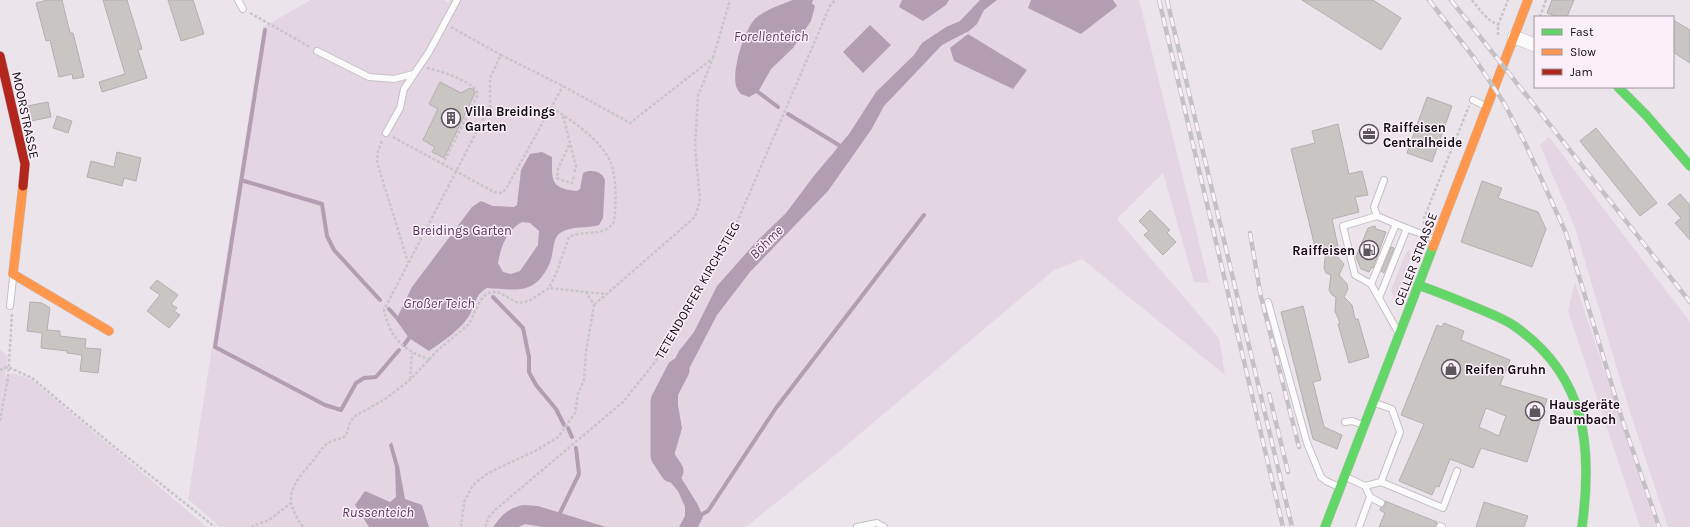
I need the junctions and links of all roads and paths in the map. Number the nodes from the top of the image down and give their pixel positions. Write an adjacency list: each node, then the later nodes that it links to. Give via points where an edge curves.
1 (238, 0): 9 (lane)
2 (457, 0): 11 (lane)
3 (730, 0): 17 (path)
4 (835, 0): 74 (path, TETENDORFER KIRCHSTIEG, via 830,6 735,227 655,362 623,402 495,510)
5 (1472, 0): 6 (path, via 1498,25)
6 (1508, 0)
7 (1528, 0): 12 (street, CELLER STRASSE)
8 (1546, 0): 10 (path)
9 (243, 9): 14 (path)
10 (1540, 16)
11 (445, 24): 15 (path); 18 (lane)
12 (1514, 37): 13 (street); 24 (street, CELLER STRASSE)
13 (1534, 45)
14 (318, 51): 19 (lane, via 369,77 394,79)
15 (501, 55): 20 (path); 27 (path, via 490,78 490,106)
16 (0, 56): 40 (street, MOORSTRASSE, via 25,164)
17 (712, 58): 20 (path, via 630,123); 45 (path, via 698,96 695,146 700,200 695,217)
18 (419, 66): 19 (lane); 26 (path, via 448,74 477,90 477,100)
19 (413, 74): 28 (lane, via 404,89 400,108)
20 (562, 86): 23 (path)
21 (1619, 88): 31 (street)
22 (1473, 100): 24 (lane); 37 (path, via 1466,110 1424,218)
23 (551, 107): 25 (path); 32 (path, via 502,193 494,192)
24 (1487, 107): 38 (street, CELLER STRASSE)
25 (563, 115): 29 (path); 43 (path, via 602,148 611,162 615,213 611,228 569,237)
26 (464, 124): 27 (path); 30 (path)
27 (478, 131): 32 (path)
28 (386, 133): 30 (path); 39 (path, via 378,151 377,162)
29 (570, 144): 29 (path, via 558,169 558,178 572,183 576,166)
30 (443, 164): 32 (path)
31 (1690, 166)
32 (457, 171): 39 (path)
33 (1384, 180): 34 (lane, via 1374,207)
34 (1377, 216): 35 (lane); 41 (lane, via 1343,226 1355,275)
35 (1396, 224): 36 (lane); 41 (lane)
36 (1407, 228): 37 (lane); 46 (lane)
37 (1424, 235): 38 (lane)
38 (1436, 240): 42 (street, CELLER STRASSE)
39 (408, 263): 52 (path, via 384,310 386,323 392,334)
40 (13, 274): 49 (lane); 50 (street)
41 (1371, 284): 46 (lane)
42 (1418, 285): 51 (street, CELLER STRASSE); 78 (street, via 1514,325 1546,353 1567,383 1582,419 1587,450 1587,483)
43 (549, 288): 44 (path); 53 (path, via 524,303 518,303 498,292 486,294 469,324)
44 (586, 292): 45 (path); 48 (path)
45 (607, 294): 48 (path)
46 (1379, 298): 51 (lane)
47 (1268, 302): 65 (lane, via 1307,443 1321,477)
48 (594, 305): 73 (path, via 584,380 578,394 575,413 558,437 488,473 473,485 464,502)
49 (10, 306): 54 (path, via 12,318)
50 (109, 331)
51 (1400, 335): 57 (street, CELLER STRASSE)
52 (412, 353): 53 (path); 56 (path)
53 (430, 360): 56 (path)
54 (8, 368): 55 (path); 58 (path); 70 (path, via 32,378)
55 (0, 370)
56 (410, 380): 67 (path, via 355,416 350,422 346,436 325,446 297,479 291,492)
57 (1374, 402): 60 (street, CELLER STRASSE); 63 (lane, via 1392,410 1400,432)
58 (0, 421)
59 (1345, 422): 60 (lane, via 1352,421)
60 (1364, 425): 62 (street, CELLER STRASSE)
61 (1457, 472): 63 (lane, via 1443,508)
62 (1345, 477): 64 (lane); 65 (street, CELLER STRASSE)
63 (1381, 482): 64 (lane)
64 (1366, 486): 66 (lane)
65 (1340, 487): 69 (street, CELLER STRASSE)
66 (1370, 497): 68 (lane); 77 (lane)
67 (291, 503): 71 (path, via 269,520); 72 (path, via 296,518)
68 (1381, 503)
69 (1327, 526)
70 (215, 527)
71 (251, 527)
72 (303, 527)
73 (461, 527)
74 (485, 527)
75 (857, 527): 76 (lane, via 877,523)
76 (884, 527)
77 (1359, 527)
78 (1582, 527)

